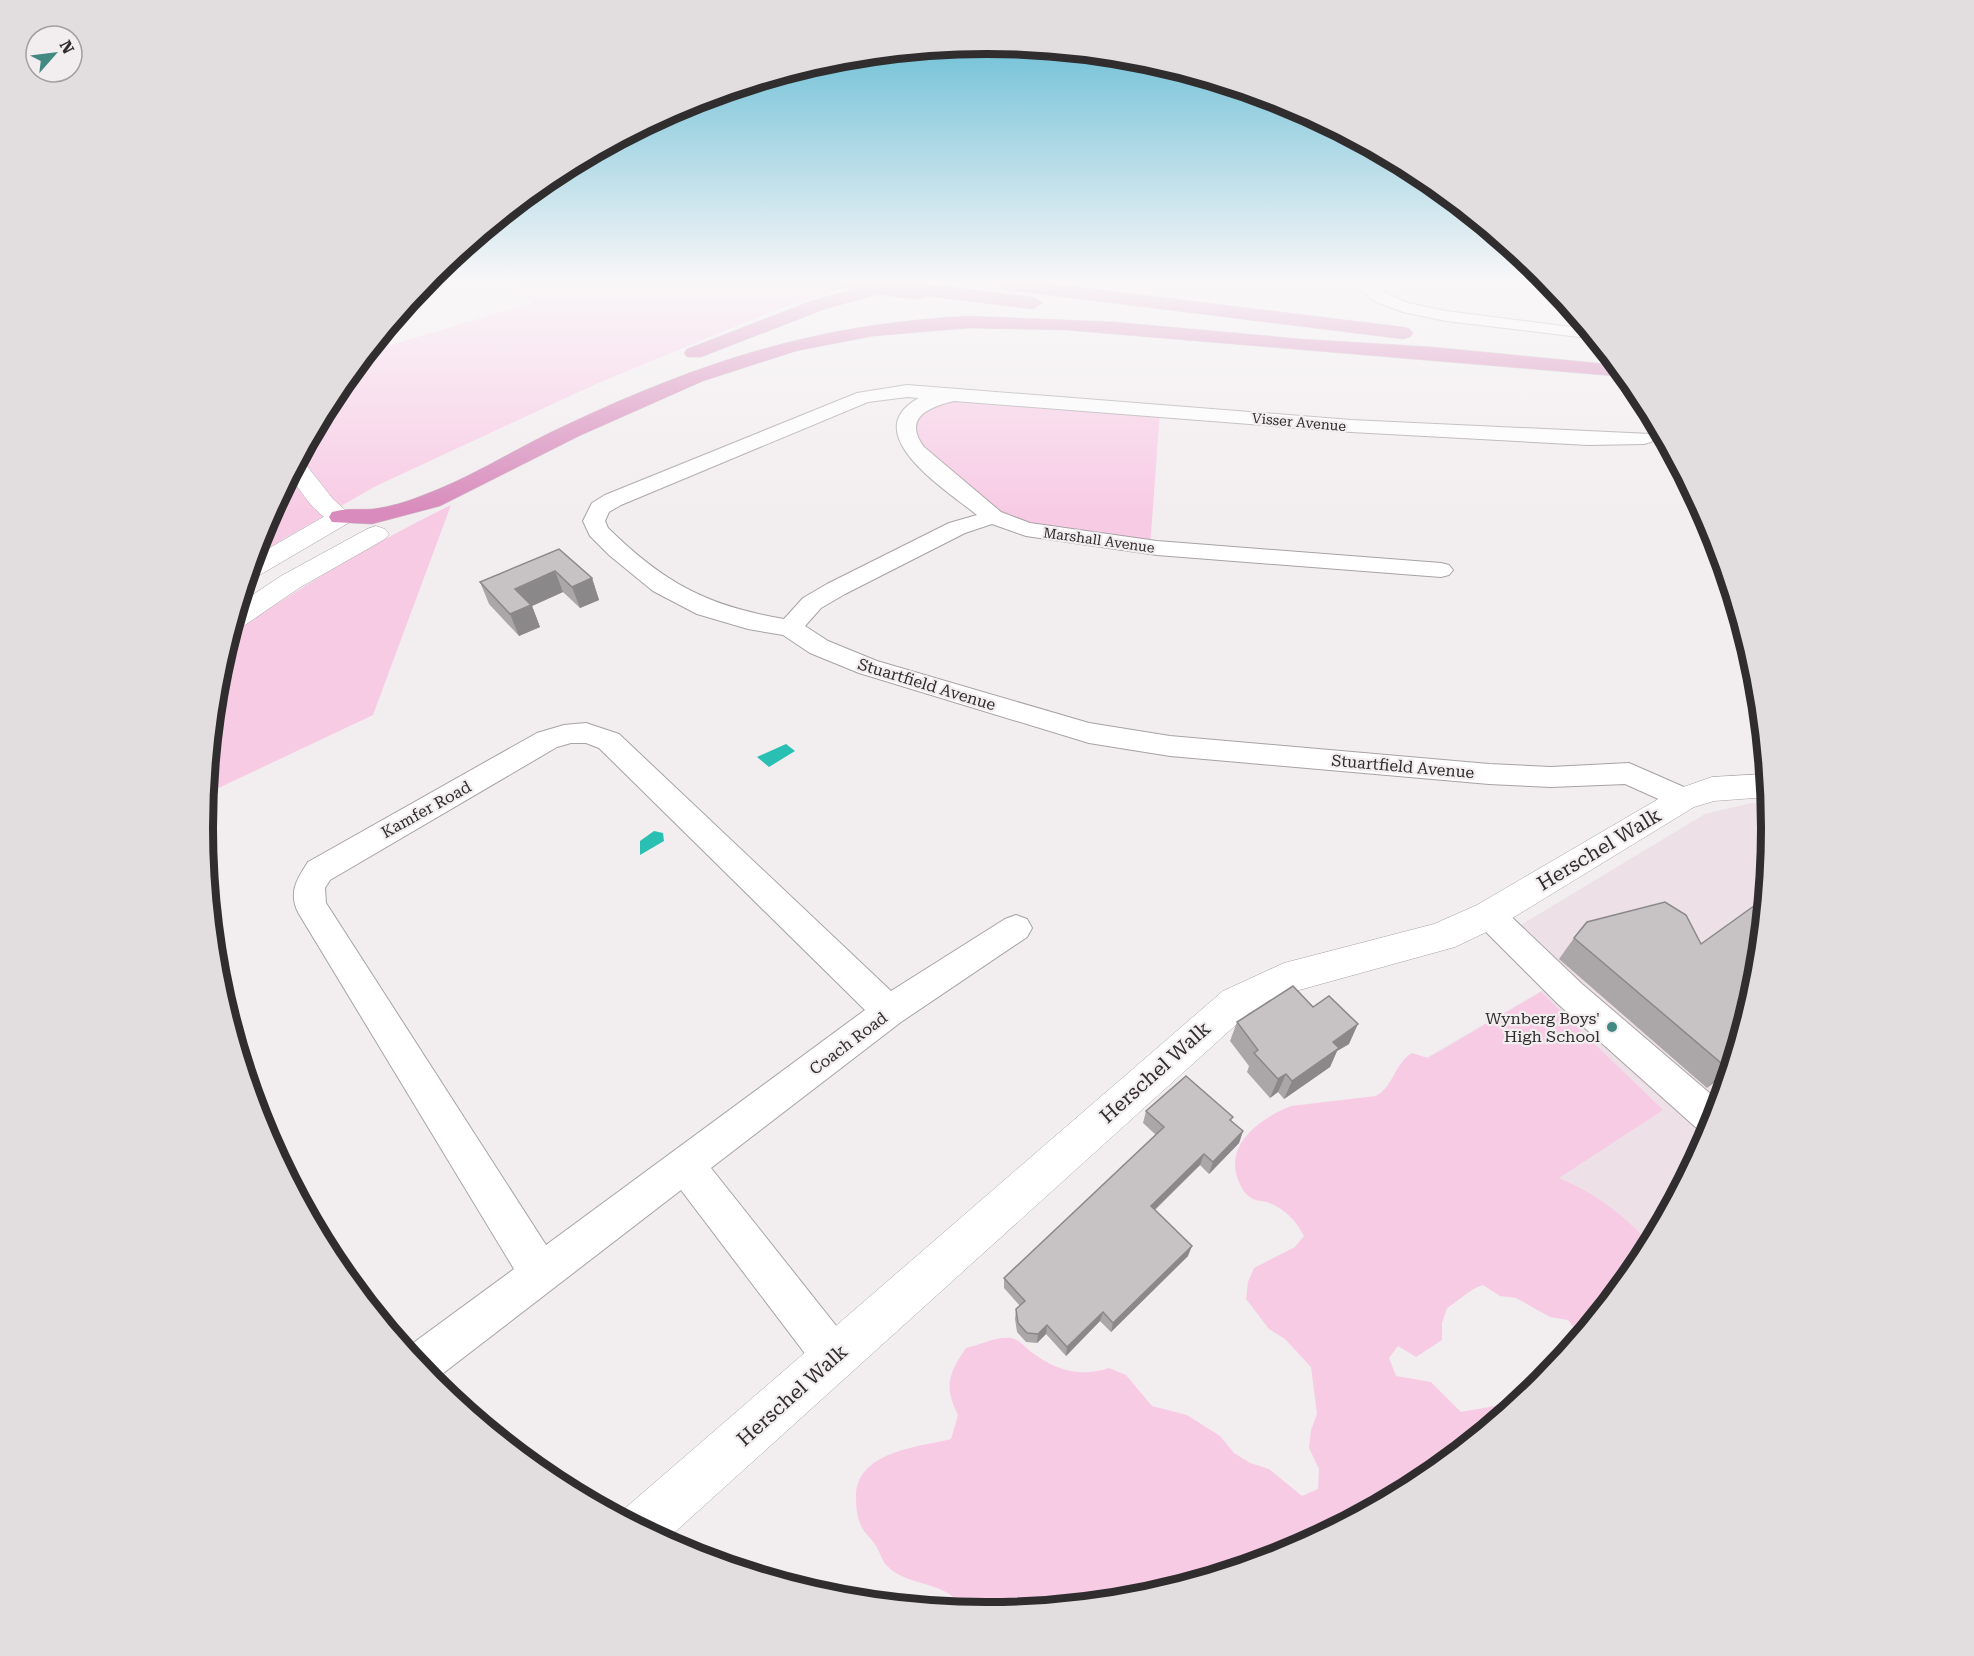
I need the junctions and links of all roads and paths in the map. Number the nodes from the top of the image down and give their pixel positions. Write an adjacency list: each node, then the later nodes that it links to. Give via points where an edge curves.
1 (684, 357): 4 (highway)
2 (749, 357): 12 (highway, via 711,368 567,432)
3 (1522, 357): 5 (highway)
4 (680, 359)
5 (1611, 370)
6 (955, 396): 7 (street, Stuartfield Avenue, via 907,391); 8 (street); 9 (street, Visser Avenue, via 1363,426 1588,439)
7 (864, 397): 8 (street, via 893,397); 20 (street, Stuartfield Avenue, via 613,500 596,514 598,531 662,586 706,609)
8 (918, 406): 14 (street, via 906,423 910,444)
9 (1644, 438)
10 (300, 472): 13 (main road)
11 (418, 483): 13 (highway)
12 (442, 495): 13 (highway, via 386,516 363,519); 15 (highway)
13 (333, 511): 16 (main road, via 341,537); 17 (main road, via 313,533)
14 (993, 517): 18 (street, Marshall Avenue, via 1026,529 1157,548); 20 (street, via 957,528 836,589 812,603)
15 (376, 534): 16 (main road)
16 (334, 557): 19 (main road)
17 (260, 564)
18 (1441, 570)
19 (243, 614)
20 (790, 628): 22 (street, Stuartfield Avenue, via 819,647 868,667 1089,733 1181,747 1489,774 1551,777 1629,773)
21 (1759, 786): 22 (main road, Herschel Walk, via 1712,789)
22 (1683, 799): 23 (main road, Herschel Walk)
23 (1489, 915): 26 (street, via 1570,994); 29 (main road, Herschel Walk, via 1442,937 1284,979 1236,1002)
24 (1016, 928): 25 (street, Coach Road)
25 (889, 1011): 27 (street, Coach Road); 28 (street, Kamfer Road, via 609,741 595,733 567,732 547,740 319,871 309,886 310,905)
26 (1706, 1113)
27 (686, 1166): 28 (street, Coach Road); 29 (street)
28 (540, 1273): 30 (street, Coach Road)
29 (834, 1357): 31 (main road, Herschel Walk)
30 (426, 1360)
31 (647, 1523)

